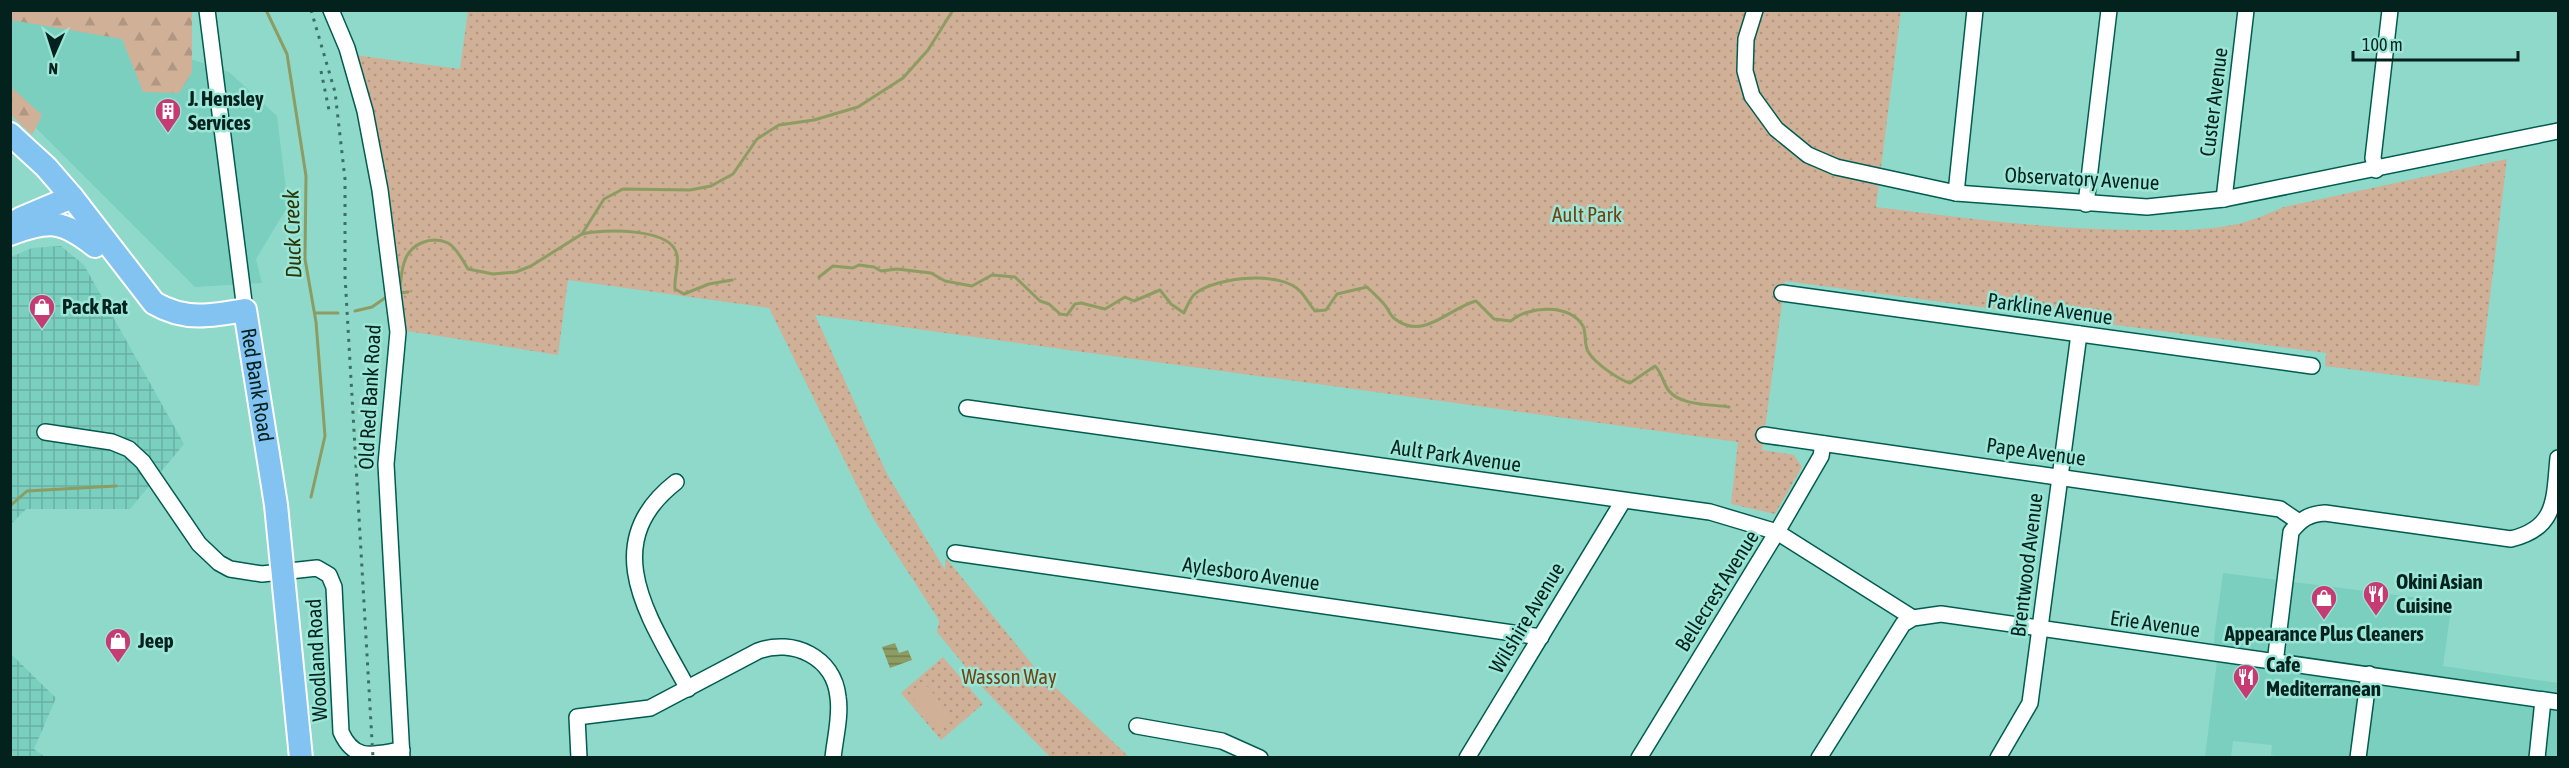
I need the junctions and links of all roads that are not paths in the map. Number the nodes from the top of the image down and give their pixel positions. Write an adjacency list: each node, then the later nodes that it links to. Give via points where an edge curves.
1 (207, 10): 20 (street, Red Bank Road)
2 (332, 10): 43 (street, Old Red Bank Road, via 365,111 380,190 398,332 386,464)
3 (1755, 10): 12 (street, Observatory Avenue, via 1746,39 1745,70 1752,96 1776,129 1808,155 1836,167)
4 (1975, 10): 12 (street)
5 (2109, 10): 15 (street)
6 (2246, 10): 14 (street, Custer Avenue)
7 (2390, 10): 11 (street, via 2373,158)
8 (2557, 134): 11 (street, Observatory Avenue)
9 (10, 135): 13 (highway, via 46,168)
10 (10, 150): 13 (highway)
11 (2376, 170): 14 (street, Observatory Avenue)
12 (1956, 193): 15 (street, Observatory Avenue)
13 (66, 199): 16 (highway); 18 (highway); 20 (highway, via 154,303 185,316)
14 (2224, 199): 15 (street, Observatory Avenue, via 2147,207)
15 (2086, 204)
16 (10, 223)
17 (10, 234): 18 (highway, via 48,223 65,225)
18 (95, 246): 20 (highway, via 135,304 158,323 189,331)
19 (1782, 293): 21 (street, Parkline Avenue)
20 (247, 319): 34 (highway, Red Bank Road)
21 (2079, 334): 22 (street, Parkline Avenue); 28 (street, Brentwood Avenue)
22 (2312, 366)
23 (967, 408): 30 (street, Ault Park Avenue)
24 (45, 432): 34 (street, Woodland Road, via 112,442 129,449 143,462 192,534 219,563 249,573)
25 (1764, 435): 26 (street, Pape Avenue)
26 (1822, 444): 28 (street, Pape Avenue); 32 (street, Bellecrest Avenue, via 1821,456)
27 (2559, 458): 31 (street, via 2553,505 2542,524 2531,534 2511,539 2325,513)
28 (2060, 477): 31 (street, Pape Avenue, via 2280,508); 36 (street, Brentwood Avenue)
29 (676, 482): 40 (street, via 663,492 645,517 634,562 644,607)
30 (1623, 501): 32 (street, Ault Park Avenue, via 1710,512); 37 (street, Wilshire Avenue)
31 (2305, 518): 38 (street, via 2291,532)
32 (1778, 532): 35 (street, Ault Park Avenue); 49 (street, Bellecrest Avenue)
33 (955, 553): 37 (street, Aylesboro Avenue)
34 (283, 573): 43 (street, Woodland Road, via 317,568 324,570 332,581 341,732 347,745 357,753); 44 (highway, Red Bank Road)
35 (1913, 618): 36 (street, Erie Avenue, via 1941,614); 50 (street, via 1895,634)
36 (2041, 628): 38 (street, Erie Avenue); 51 (street, Brentwood Avenue, via 2030,703)
37 (1541, 637): 48 (street, Wilshire Avenue)
38 (2275, 663): 39 (street, Erie Avenue)
39 (2369, 674): 41 (street, Erie Avenue); 52 (street)
40 (688, 689): 45 (street, via 635,712 577,717); 46 (street, via 768,648 788,646 811,655 826,668 838,696)
41 (2551, 701): 53 (street)
42 (1137, 726): 47 (street, via 1214,739)
43 (402, 754)
44 (301, 758)
45 (579, 758)
46 (833, 758)
47 (1260, 758)
48 (1467, 758)
49 (1639, 758)
50 (1818, 758)
51 (1998, 758)
52 (2358, 758)
53 (2537, 758)

